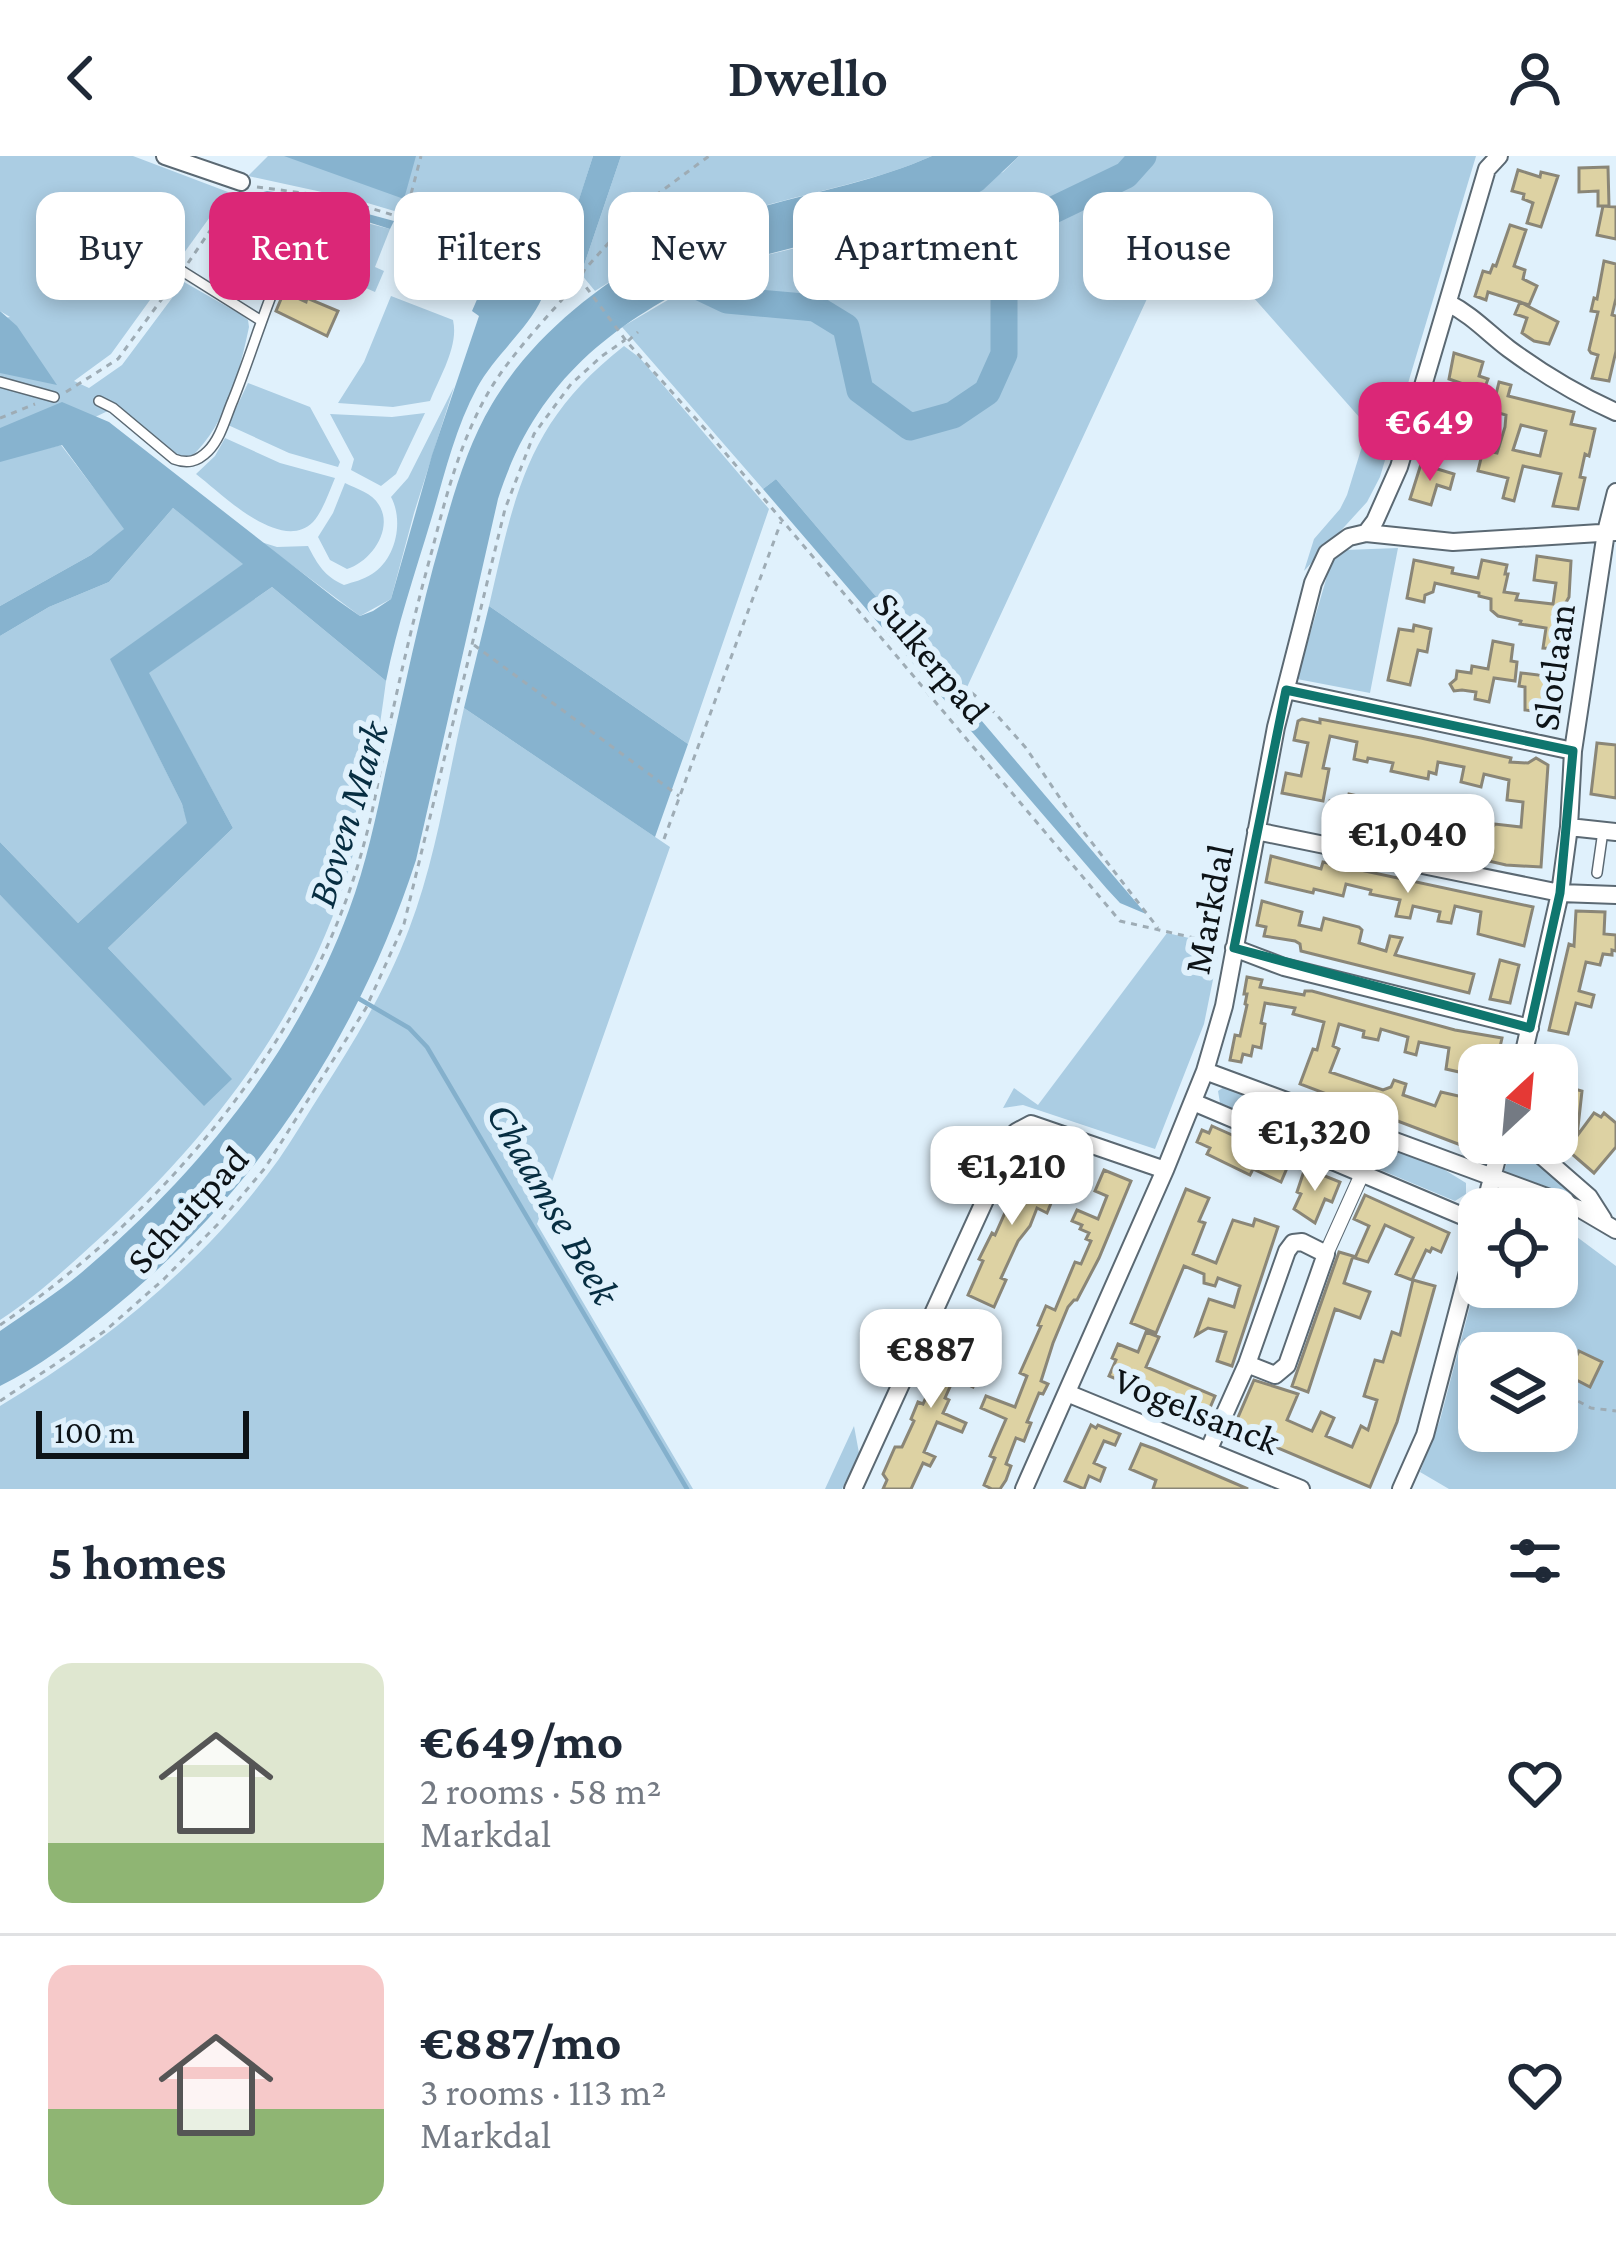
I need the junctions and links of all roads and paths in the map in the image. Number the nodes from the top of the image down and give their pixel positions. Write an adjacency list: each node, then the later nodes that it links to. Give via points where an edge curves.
1 (165, 156): 5 (street)
2 (422, 156): 6 (path)
3 (709, 156): 9 (path, via 644,204)
4 (1498, 156): 15 (street, Markdal, via 1487,169)
5 (241, 182): 7 (path, via 334,196); 8 (path)
6 (412, 192)
7 (394, 215)
8 (185, 268)
9 (584, 271)
10 (185, 274): 16 (lane)
11 (584, 286): 18 (path, Sulkerpad)
12 (161, 300): 20 (path, via 118,359)
13 (269, 300): 16 (lane)
14 (563, 300): 56 (path, via 501,372 463,448 417,604 365,842 313,976 225,1117 114,1235)
15 (1448, 303): 22 (street, via 1576,395); 26 (street, Markdal, via 1399,467)
16 (260, 320): 21 (lane, via 216,441 192,461 174,459)
17 (638, 332): 18 (path, Schuitpad)
18 (626, 341): 25 (path, Sulkerpad); 28 (path, Schuitpad, via 571,384 534,434 505,509)
19 (0, 382): 20 (lane)
20 (54, 397): 23 (path)
21 (99, 401)
22 (1616, 412)
23 (0, 418)
24 (1616, 492): 27 (street, Slotlaan)
25 (782, 520): 29 (path, Sulkerpad); 32 (path)
26 (1366, 532): 27 (street, via 1453,542); 30 (street, Markdal, via 1327,553)
27 (1611, 532): 31 (street, Slotlaan)
28 (473, 644): 32 (path); 61 (path, Schuitpad, via 404,924 366,1009 265,1168 218,1224 105,1331)
29 (923, 687): 40 (path, Sulkerpad, via 1120,920); 40 (path, via 964,686 977,694)
30 (1286, 690): 31 (street); 34 (street, Markdal)
31 (1573, 752): 33 (street, Slotlaan)
32 (680, 796): 36 (path)
33 (1569, 827): 35 (street); 38 (street, Slotlaan)
34 (1256, 831): 38 (street); 41 (street, Markdal)
35 (1610, 832): 37 (lane)
36 (664, 839)
37 (1598, 873)
38 (1560, 893): 39 (street); 42 (street, Slotlaan)
39 (1616, 895)
40 (1160, 930): 41 (path, Sulkerpad)
41 (1234, 947): 42 (street, via 1284,967); 44 (street, Markdal)
42 (1530, 1028): 43 (street, Slotlaan)
43 (1526, 1044)
44 (1205, 1071): 45 (street, Markdal); 50 (street)
45 (1193, 1102): 48 (street, Markdal); 49 (street)
46 (1495, 1164): 50 (street)
47 (1551, 1164): 53 (street)
48 (1165, 1171): 60 (street, Markdal); 66 (street, via 1031,1124 1016,1132)
49 (1362, 1174): 52 (street); 54 (street)
50 (1492, 1177): 51 (street); 53 (street)
51 (1489, 1188)
52 (1458, 1217)
53 (1612, 1227)
54 (1326, 1254): 59 (street, via 1287,1365 1275,1375); 59 (street, via 1302,1242 1287,1251)
55 (1458, 1308): 57 (street)
56 (0, 1325)
57 (1452, 1332): 58 (path); 65 (street)
58 (1458, 1335)
59 (1247, 1364): 64 (street)
60 (1067, 1393): 64 (street, Vogelsanck); 67 (street, Markdal)
61 (0, 1401)
62 (1578, 1401): 63 (path)
63 (1616, 1411)
64 (1208, 1451): 68 (street, Vogelsanck)
65 (1406, 1487)
66 (854, 1489)
67 (1024, 1489)
68 (1301, 1489)

